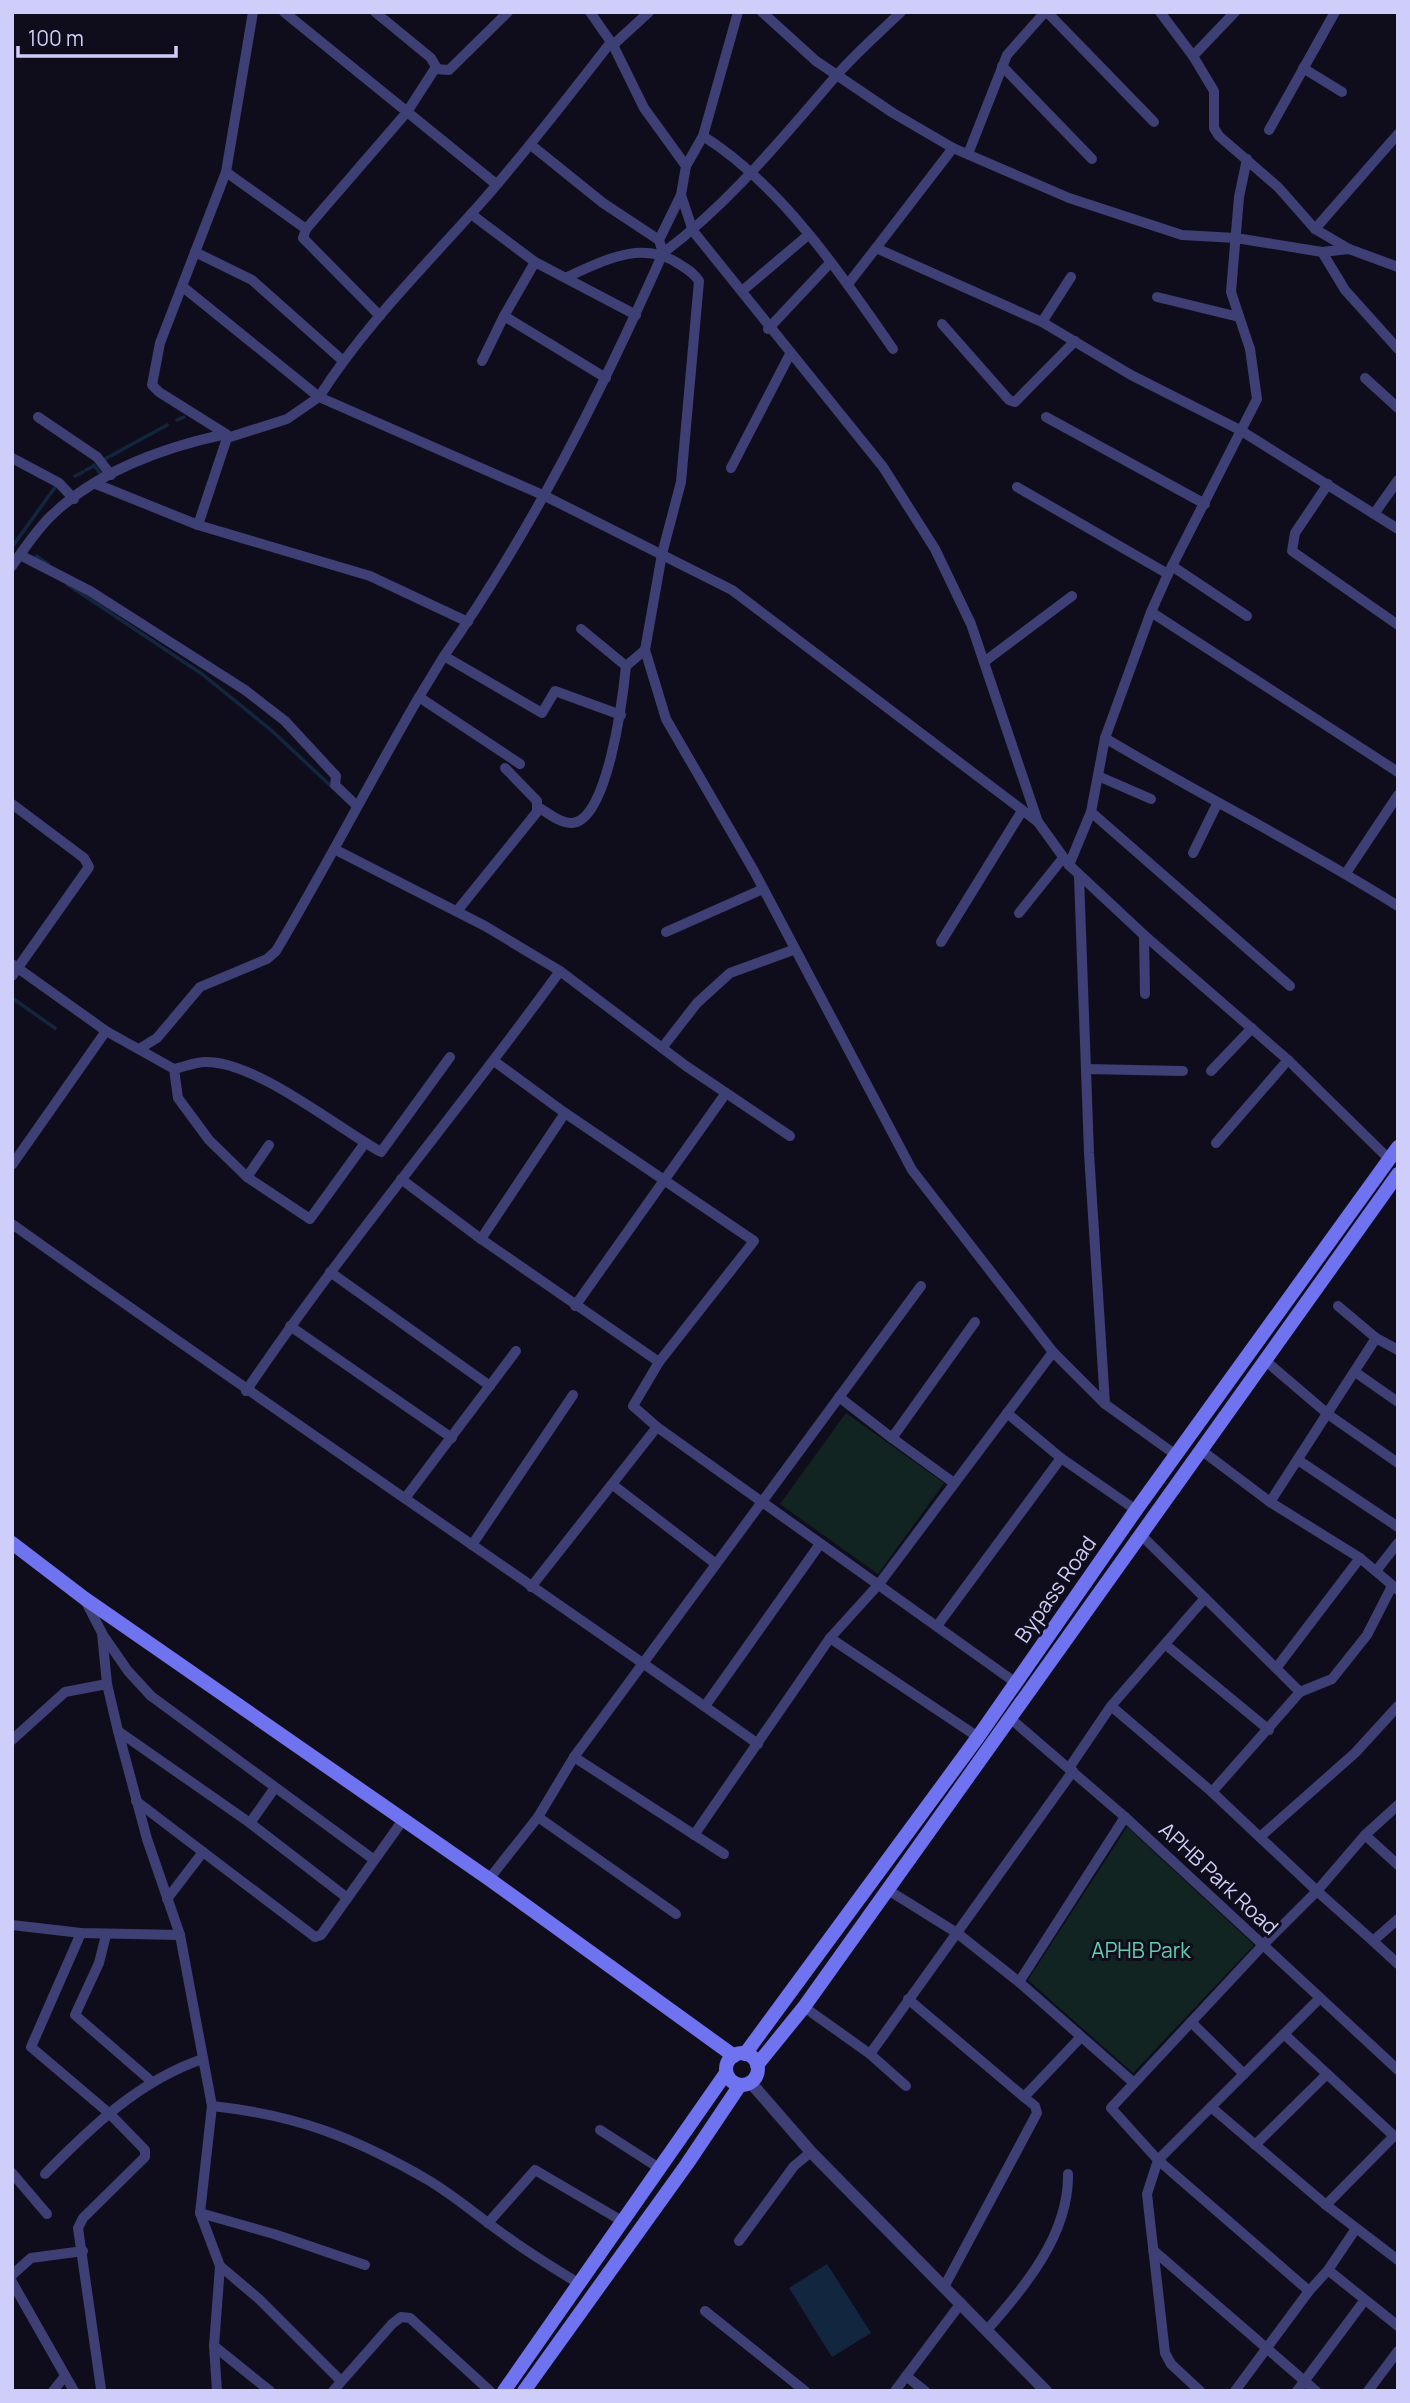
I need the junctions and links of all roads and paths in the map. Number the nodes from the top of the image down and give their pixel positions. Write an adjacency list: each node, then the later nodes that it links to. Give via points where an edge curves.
1 (253, 12): 33 (street)
2 (284, 12): 21 (street)
3 (375, 12): 18 (street, via 431,58)
4 (508, 12): 18 (street, via 449,71)
5 (590, 12): 14 (street)
6 (649, 12): 14 (street)
7 (738, 12): 25 (street)
8 (762, 12): 19 (street)
9 (901, 12): 19 (street)
10 (1046, 12): 16 (street); 22 (street)
11 (1160, 12): 15 (street)
12 (1235, 12): 15 (street)
13 (1335, 12): 17 (street)
14 (612, 43): 26 (street); 31 (street, via 644,107)
15 (1193, 56): 30 (street, via 1214,91 1216,132)
16 (1002, 66): 28 (street); 29 (street)
17 (1303, 68): 20 (street); 23 (street)
18 (435, 69): 21 (street)
19 (837, 75): 27 (street); 32 (street)
20 (1342, 92)
21 (407, 112): 34 (street); 37 (street)
22 (1154, 122)
23 (1269, 130)
24 (1398, 134): 38 (street)
25 (703, 136): 31 (street); 32 (street)
26 (531, 145): 34 (street); 42 (street, via 603,203)
27 (953, 148): 28 (street); 43 (street)
28 (968, 154): 41 (street, via 1069,198 1182,235)
29 (1092, 159)
30 (1247, 159): 38 (street); 41 (street)
31 (686, 166): 35 (street)
32 (752, 171): 39 (street); 40 (street)
33 (226, 172): 37 (street); 45 (street)
34 (496, 184): 36 (street)
35 (681, 195): 39 (street); 42 (street)
36 (471, 214): 48 (street); 58 (street)
37 (306, 229): 58 (street, via 303,238)
38 (1315, 229): 44 (street)
39 (693, 231): 47 (street); 55 (street)
40 (807, 236): 49 (street); 55 (street)
41 (1236, 238): 46 (street); 60 (street, via 1231,292)
42 (659, 240): 47 (street)
43 (876, 248): 53 (street); 61 (street)
44 (1349, 248): 46 (street); 50 (street)
45 (195, 252): 54 (street); 68 (street, via 252,280)
46 (1322, 252): 66 (street, via 1345,290)
47 (663, 253): 51 (street, via 627,252); 57 (street); 91 (street, via 699,281 681,482)
48 (535, 262): 51 (street); 59 (street)
49 (830, 262): 53 (street); 63 (street)
50 (1398, 267)
51 (567, 277): 57 (street)
52 (1071, 277): 61 (street)
53 (848, 284): 65 (street)
54 (183, 287): 72 (street); 77 (street, via 160,343 152,385)
55 (742, 291): 63 (street)
56 (1157, 297): 60 (street)
57 (636, 315): 71 (street)
58 (380, 316): 68 (street)
59 (504, 316): 69 (street); 71 (street)
60 (1239, 317): 76 (street, via 1250,349 1257,399)
61 (1042, 321): 64 (street)
62 (942, 324): 64 (street, via 1009,400 1015,401)
63 (768, 328): 67 (street)
64 (1075, 341): 76 (street)
65 (892, 349)
66 (1398, 349)
67 (790, 354): 79 (street); 103 (street, via 883,467 936,549)
68 (342, 360): 72 (street)
69 (482, 361)
70 (1365, 378): 73 (street)
71 (606, 379): 85 (street)
72 (318, 397): 77 (street, via 287,419); 85 (street)
73 (1398, 408)
74 (38, 417): 80 (street, via 97,457)
75 (1046, 417): 87 (street)
76 (1240, 430): 83 (street); 87 (street)
77 (227, 436): 80 (street, via 157,453); 89 (street)
78 (12, 458): 86 (street, via 59,483)
79 (732, 468)
80 (111, 475): 82 (street)
81 (1398, 480): 88 (street)
82 (96, 484): 86 (street); 89 (street)
83 (1328, 484): 88 (street); 99 (street, via 1296,533 1292,551)
84 (1017, 486): 94 (street)
85 (545, 496): 91 (street); 98 (street)
86 (74, 499): 92 (street, via 52,515)
87 (1205, 504): 94 (street)
88 (1374, 514): 90 (street)
89 (198, 525): 98 (street, via 370,576)
90 (1398, 529)
91 (662, 554): 101 (street); 118 (street, via 732,590)
92 (20, 555): 93 (street); 116 (street, via 90,592 245,690 285,721)
93 (12, 566)
94 (1170, 570): 96 (street); 97 (street)
95 (1072, 596): 103 (street)
96 (1151, 612): 107 (street); 110 (street)
97 (1247, 616)
98 (468, 622): 102 (street)
99 (1398, 625)
100 (581, 629): 104 (street)
101 (645, 650): 104 (street); 126 (street, via 666,719)
102 (444, 656): 105 (street); 106 (street, via 542,712 555,691)
103 (984, 662): 120 (street)
104 (625, 667): 106 (street)
105 (419, 697): 108 (street); 116 (street)
106 (621, 715): 117 (street, via 599,795 587,817 573,823)
107 (1105, 738): 111 (street); 115 (street)
108 (520, 764)
109 (505, 768): 117 (street)
110 (1398, 772)
111 (1098, 776): 113 (street); 119 (street)
112 (1398, 795): 124 (street)
113 (1151, 799)
114 (12, 804): 134 (street, via 89,867)
115 (1217, 804): 122 (street); 124 (street)
116 (356, 805): 121 (street)
117 (538, 807): 128 (street)
118 (1022, 811): 120 (street); 132 (street)
119 (1091, 812): 123 (street); 136 (street)
120 (1038, 822): 123 (street)
121 (336, 850): 128 (street); 141 (street, via 276,951 200,987 157,1038)
122 (1194, 853)
123 (1066, 861): 125 (street); 129 (street)
124 (1346, 873): 127 (street)
125 (1079, 877): 131 (street); 146 (street)
126 (763, 889): 130 (street); 133 (street)
127 (1398, 906)
128 (457, 911): 135 (street)
129 (1019, 913)
130 (666, 932)
131 (1144, 935): 137 (street); 138 (street)
132 (941, 942)
133 (793, 950): 140 (street, via 730,973 697,1003); 172 (street, via 912,1170)
134 (14, 969): 139 (street)
135 (560, 971): 140 (street); 144 (street)
136 (1290, 986)
137 (1145, 994)
138 (1251, 1028): 143 (street); 148 (street)
139 (106, 1031): 141 (street); 156 (street)
140 (662, 1048): 149 (street)
141 (139, 1049): 145 (street)
142 (450, 1058): 152 (street, via 381,1153)
143 (1288, 1060): 153 (street); 155 (street)
144 (495, 1061): 150 (street); 160 (street)
145 (174, 1069): 152 (street, via 205,1062 243,1070); 158 (street, via 178,1098 209,1140)
146 (1086, 1069): 147 (street); 181 (street)
147 (1183, 1071)
148 (1211, 1071)
149 (726, 1093): 151 (street); 159 (street)
150 (565, 1113): 159 (street); 162 (street)
151 (790, 1136)
152 (365, 1143): 158 (street, via 310,1219)
153 (1216, 1143)
154 (270, 1145): 158 (street)
155 (1394, 1153): 188 (main road, Bypass Road)
156 (12, 1165)
157 (1398, 1174): 174 (main road, Bypass Road)
158 (247, 1177)
159 (664, 1177): 165 (street); 173 (street, via 754,1241)
160 (401, 1179): 162 (street); 163 (street)
161 (12, 1224): 177 (street)
162 (481, 1239): 165 (street)
163 (330, 1272): 168 (street); 176 (street)
164 (921, 1286): 179 (street)
165 (575, 1306): 173 (street)
166 (1338, 1306): 169 (street)
167 (975, 1322): 186 (street)
168 (290, 1326): 177 (street); 185 (street)
169 (1376, 1338): 170 (street); 175 (street)
170 (1398, 1350)
171 (516, 1351): 176 (street)
172 (1053, 1352): 181 (street); 182 (street)
173 (659, 1362): 184 (street, via 633,1406)
174 (1266, 1362): 183 (street); 187 (main road, Bypass Road)
175 (1355, 1372): 180 (street); 183 (street)
176 (490, 1386): 185 (street)
177 (246, 1391): 194 (street)
178 (573, 1395): 203 (street)
179 (839, 1398): 186 (street); 196 (street)
180 (1398, 1402)
181 (1105, 1404): 188 (street)
182 (1007, 1413): 189 (street); 192 (street)
183 (1329, 1415): 190 (street); 191 (street)
184 (657, 1427): 193 (street); 196 (street)
185 (452, 1438): 194 (street)
186 (892, 1438): 192 (street)
187 (1201, 1450): 195 (street); 199 (main road, Bypass Road)
188 (1175, 1455): 197 (main road, Bypass Road)
189 (1061, 1458): 197 (street); 212 (street)
190 (1298, 1460): 195 (street); 198 (street)
191 (1398, 1463)
192 (954, 1483): 207 (street)
193 (613, 1485): 205 (street); 208 (street)
194 (406, 1497): 203 (street)
195 (1270, 1502): 204 (street)
196 (763, 1503): 202 (street); 205 (street)
197 (1136, 1510): 218 (main road, Bypass Road)
198 (1398, 1527)
199 (1142, 1536): 211 (street); 224 (main road, Bypass Road)
200 (12, 1543): 210 (main road)
201 (1398, 1543): 206 (street)
202 (821, 1544): 207 (street); 221 (street)
203 (472, 1545): 208 (street)
204 (1360, 1559): 206 (street); 217 (street)
205 (716, 1564): 216 (street)
206 (1376, 1571): 209 (street)
207 (879, 1584): 212 (street); 214 (street)
208 (531, 1587): 216 (street)
209 (1395, 1588): 220 (street, via 1367,1635 1332,1679)
210 (84, 1598): 213 (street); 238 (main road)
211 (1205, 1598): 215 (street); 217 (street)
212 (937, 1626): 218 (street)
213 (102, 1633): 219 (street); 232 (street, via 142,1689)
214 (830, 1638): 227 (street); 229 (street)
215 (1166, 1645): 222 (street); 225 (street)
216 (642, 1665): 221 (street); 230 (street)
217 (1277, 1667): 220 (street)
218 (1016, 1683): 227 (main road, Bypass Road)
219 (107, 1684): 226 (street); 228 (street, via 65,1692)
220 (1300, 1692): 225 (street)
221 (705, 1706): 229 (street)
222 (1111, 1706): 231 (street); 233 (street)
223 (1398, 1706): 242 (street, via 1355,1753)
224 (1011, 1719): 231 (street, APHB Park Road); 248 (main road, Bypass Road)
225 (1269, 1730): 233 (street)
226 (118, 1731): 234 (street); 239 (street)
227 (978, 1737): 270 (main road, Bypass Road)
228 (12, 1740)
229 (758, 1744): 240 (street)
230 (574, 1757): 236 (street); 240 (street)
231 (1071, 1769): 237 (street, APHB Park Road); 256 (street)
232 (274, 1789): 239 (street); 245 (street)
233 (1212, 1792): 242 (street)
234 (136, 1801): 243 (street); 251 (street)
235 (1398, 1805): 241 (street)
236 (538, 1817): 247 (street); 252 (street)
237 (1125, 1817): 260 (street, APHB Park Road); 262 (street)
238 (403, 1820): 245 (street); 247 (main road)
239 (250, 1823): 250 (street)
240 (694, 1835): 244 (street)
241 (1364, 1835): 246 (street); 249 (street)
242 (1260, 1837): 249 (street)
243 (203, 1852): 250 (street, via 315,1937 321,1935); 251 (street)
244 (724, 1854)
245 (373, 1859): 250 (street)
246 (1398, 1865)
247 (489, 1879): 270 (main road)
248 (888, 1890): 256 (street); 265 (main road, Bypass Road)
249 (1317, 1891): 259 (street); 260 (street)
250 (346, 1897)
251 (167, 1899): 258 (street)
252 (676, 1914)
253 (1398, 1919): 259 (street)
254 (12, 1925): 255 (street)
255 (80, 1933): 257 (street); 284 (street, via 31,2047)
256 (957, 1933): 262 (street); 263 (street)
257 (106, 1935): 258 (street); 277 (street, via 99,1963 75,2015)
258 (180, 1935): 271 (street)
259 (1373, 1941): 261 (street)
260 (1263, 1945): 264 (street, APHB Park Road); 266 (street)
261 (1398, 1964)
262 (1019, 1982): 268 (street)
263 (908, 1998): 269 (street); 281 (street)
264 (1320, 1998): 267 (street); 273 (street, APHB Park Road)
265 (804, 2007): 269 (street); 272 (main road, Bypass Road)
266 (1191, 2022): 275 (street); 278 (street)
267 (1284, 2034): 275 (street); 276 (street)
268 (1080, 2038): 278 (street); 281 (street)
269 (870, 2054): 280 (street)
270 (739, 2055): 272 (main road); 274 (main road, via 727,2063)
271 (203, 2059): 277 (street); 282 (street)
272 (757, 2065): 279 (main road, via 757,2075)
273 (1398, 2070)
274 (726, 2073): 279 (main road, via 731,2081); 289 (main road)
275 (1244, 2074): 283 (street)
276 (1327, 2074): 286 (street); 293 (street, via 1394,2136)
277 (151, 2081): 284 (street)
278 (1134, 2083): 288 (street, via 1111,2108)
279 (745, 2084): 287 (street); 331 (main road)
280 (906, 2086)
281 (1024, 2097): 309 (street, via 1035,2106 1034,2122)
282 (212, 2106): 294 (street); 297 (street, via 265,2112 360,2144 430,2181)
283 (1211, 2107): 286 (street); 288 (street)
284 (110, 2114): 291 (street); 301 (street, via 142,2145 145,2157 80,2222)
285 (600, 2130): 289 (street)
286 (1255, 2145): 293 (street)
287 (811, 2152): 299 (street, via 794,2166); 309 (street)
288 (1158, 2160): 300 (street, via 1147,2194); 310 (street)
289 (659, 2168): 296 (main road)
290 (12, 2173): 295 (street)
291 (45, 2174)
292 (1068, 2174): 315 (street, via 1069,2199 1062,2222 1013,2300)
293 (1326, 2205): 298 (street)
294 (200, 2213): 303 (street); 304 (street)
295 (47, 2214)
296 (622, 2221): 297 (street, via 535,2170); 308 (main road)
297 (488, 2223): 308 (street)
298 (1355, 2230): 302 (street); 305 (street)
299 (739, 2241)
300 (1153, 2250): 317 (street); 336 (street, via 1165,2356)
301 (83, 2251): 306 (street, via 31,2258); 323 (street)
302 (1398, 2260)
303 (220, 2266): 316 (street); 321 (street)
304 (365, 2266)
305 (1328, 2270): 310 (street); 311 (street)
306 (12, 2275)
307 (12, 2282): 319 (street)
308 (579, 2283): 330 (main road)
309 (944, 2287): 312 (street)
310 (1309, 2291): 317 (street)
311 (1364, 2301): 314 (street); 322 (street)
312 (961, 2304): 315 (street); 320 (street)
313 (705, 2311): 332 (street)
314 (1398, 2326)
315 (987, 2330): 335 (street)
316 (214, 2346): 326 (street); 327 (street)
317 (1269, 2349): 322 (street); 337 (street)
318 (1398, 2351): 340 (street)
319 (65, 2376): 324 (street); 325 (street)
320 (906, 2376): 333 (street); 334 (street)
321 (340, 2380): 328 (street); 329 (street, via 401,2317 410,2318)
322 (1304, 2380): 338 (street); 339 (street)
323 (101, 2389)
324 (53, 2391)
325 (74, 2391)
326 (217, 2391)
327 (270, 2391)
328 (333, 2391)
329 (490, 2391)
330 (504, 2391)
331 (524, 2391)
332 (805, 2391)
333 (895, 2391)
334 (925, 2391)
335 (1046, 2391)
336 (1200, 2391)
337 (1235, 2391)
338 (1297, 2391)
339 (1316, 2391)
340 (1368, 2391)

